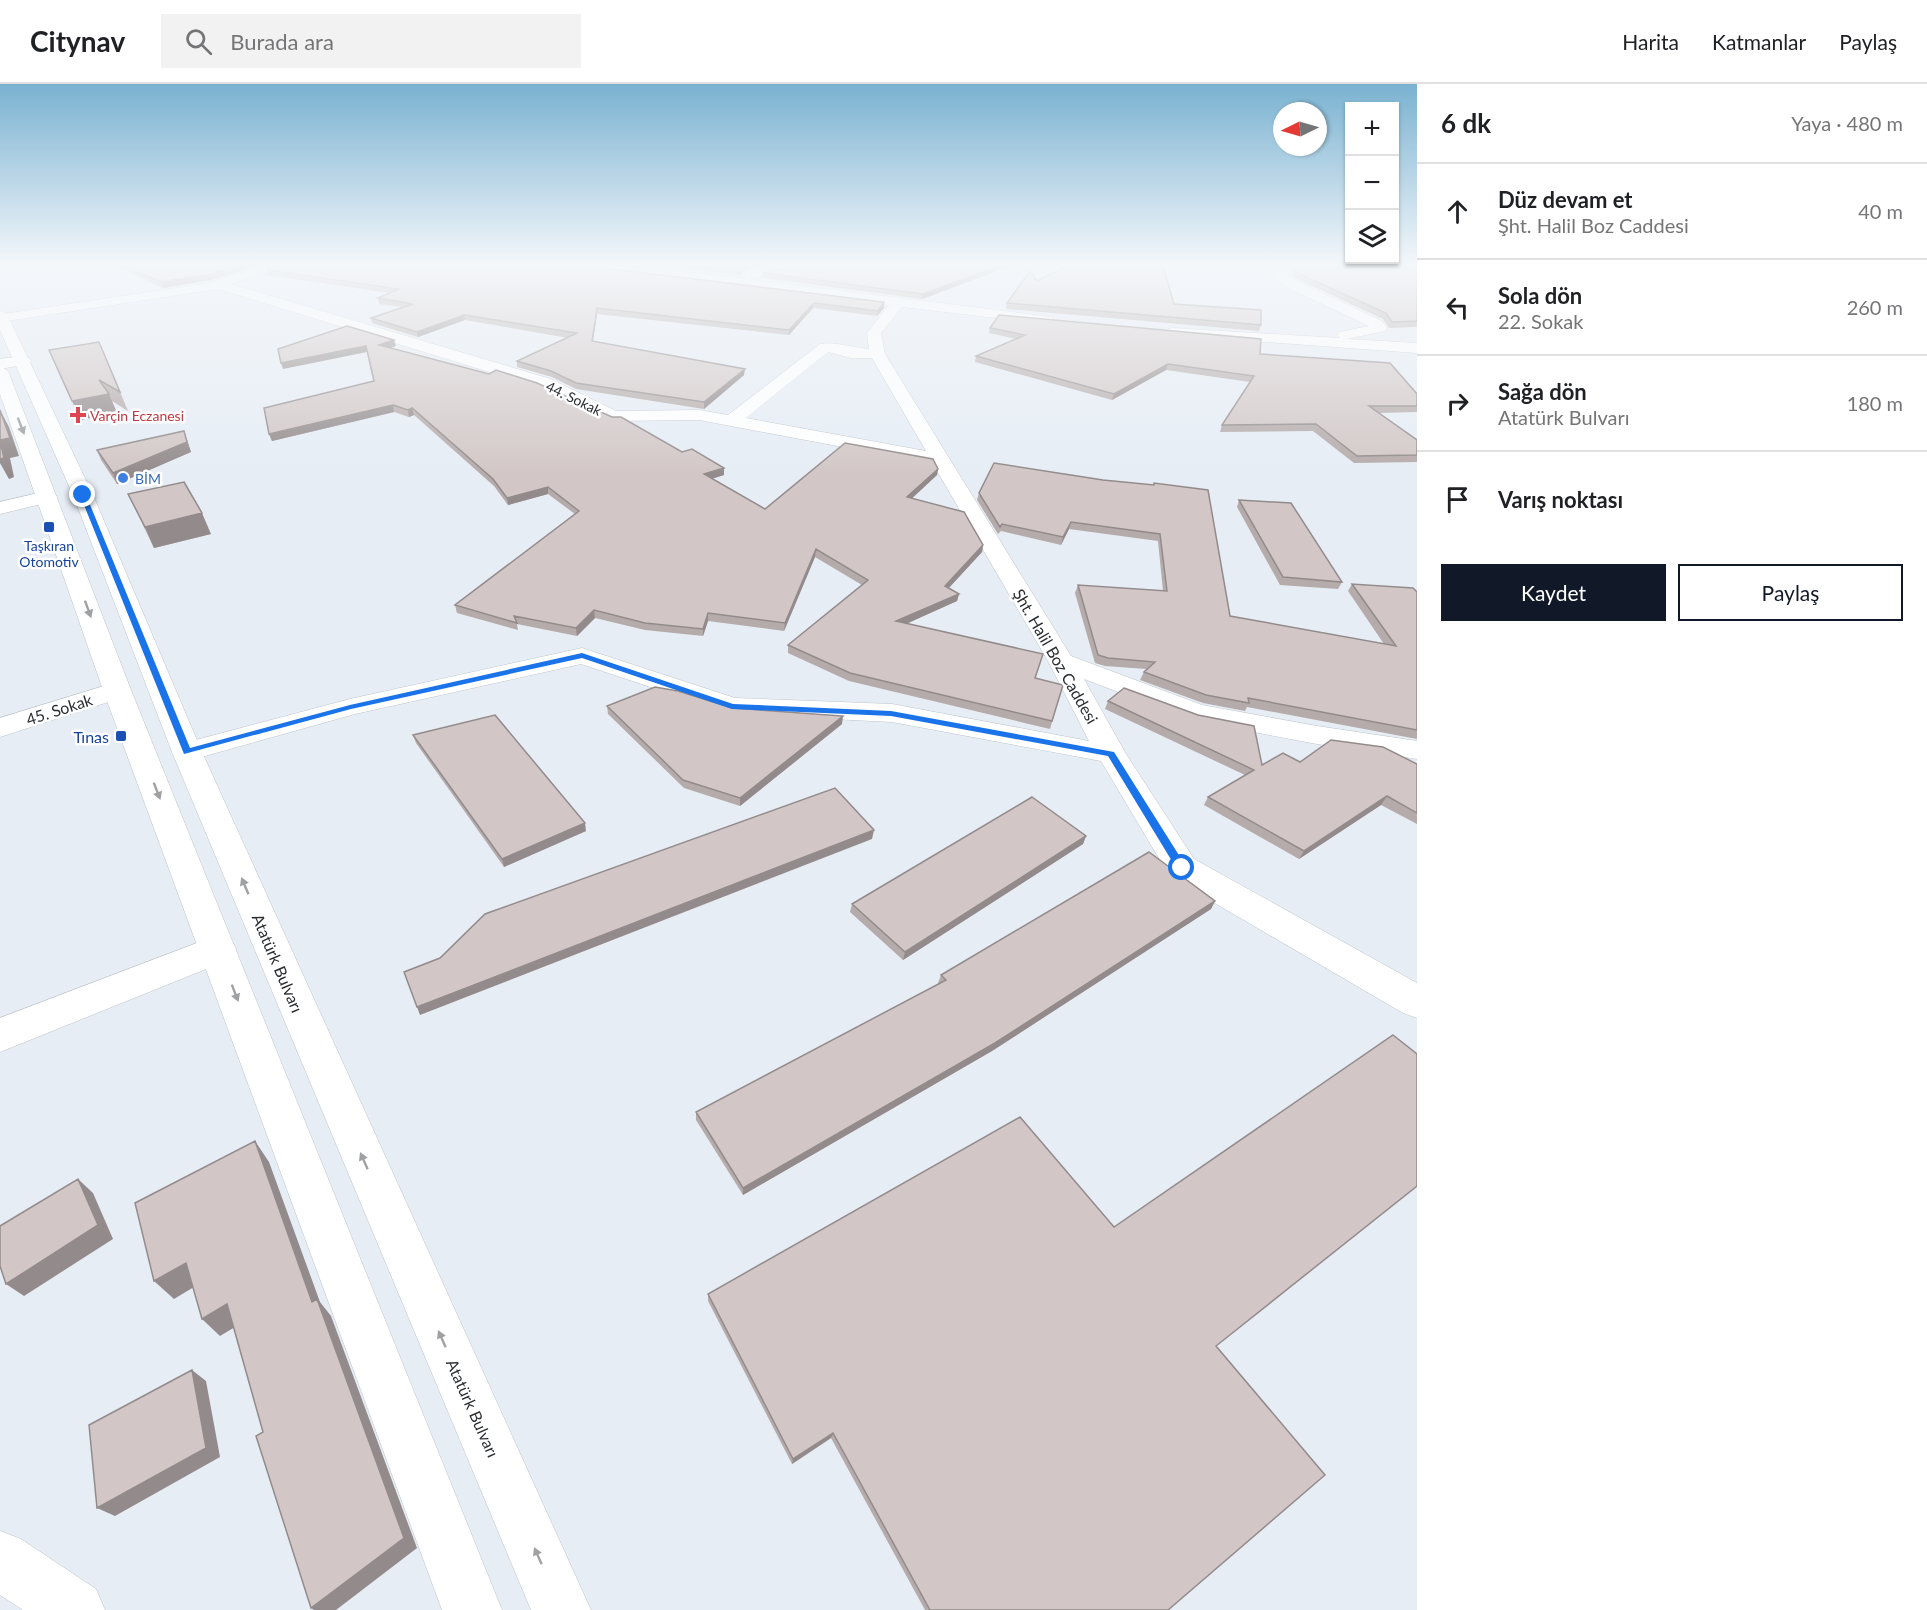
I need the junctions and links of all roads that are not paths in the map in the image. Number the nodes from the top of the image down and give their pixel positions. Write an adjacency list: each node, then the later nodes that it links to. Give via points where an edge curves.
1 (4, 334): 10 (street, Atatürk Bulvarı)
2 (383, 334): 11 (street, 44. Sokak, via 545,383 613,416 699,415)
3 (874, 334): 8 (street)
4 (1215, 334): 6 (street)
5 (1348, 334): 6 (street)
6 (1314, 341): 7 (street); 9 (street)
7 (1417, 348)
8 (877, 354): 11 (street, via 825,347); 12 (street, Şht. Halil Boz Caddesi)
9 (1326, 355)
10 (8, 366): 13 (street, Atatürk Bulvarı, one-way to 13); 19 (street, Atatürk Bulvarı, via 83,495)
11 (732, 421): 12 (street, 44. Sokak)
12 (939, 459): 15 (street, Şht. Halil Boz Caddesi)
13 (48, 497): 14 (street); 16 (street, Atatürk Bulvarı, one-way to 16)
14 (0, 508)
15 (1061, 661): 18 (street, via 1195,712); 20 (street, Şht. Halil Boz Caddesi)
16 (117, 690): 17 (street, 45. Sokak); 21 (street, Atatürk Bulvarı, one-way to 21)
17 (0, 728)
18 (1417, 750)
19 (187, 752): 20 (street, via 350,707 582,656 732,706 891,713); 27 (street, Atatürk Bulvarı, one-way to 19)
20 (1111, 754): 22 (street, Şht. Halil Boz Caddesi, via 1182,868)
21 (218, 949): 23 (street); 26 (street, Atatürk Bulvarı, one-way to 26)
22 (1417, 1002)
23 (0, 1035)
24 (0, 1560): 25 (street)
25 (75, 1610)
26 (472, 1610)
27 (561, 1610)

